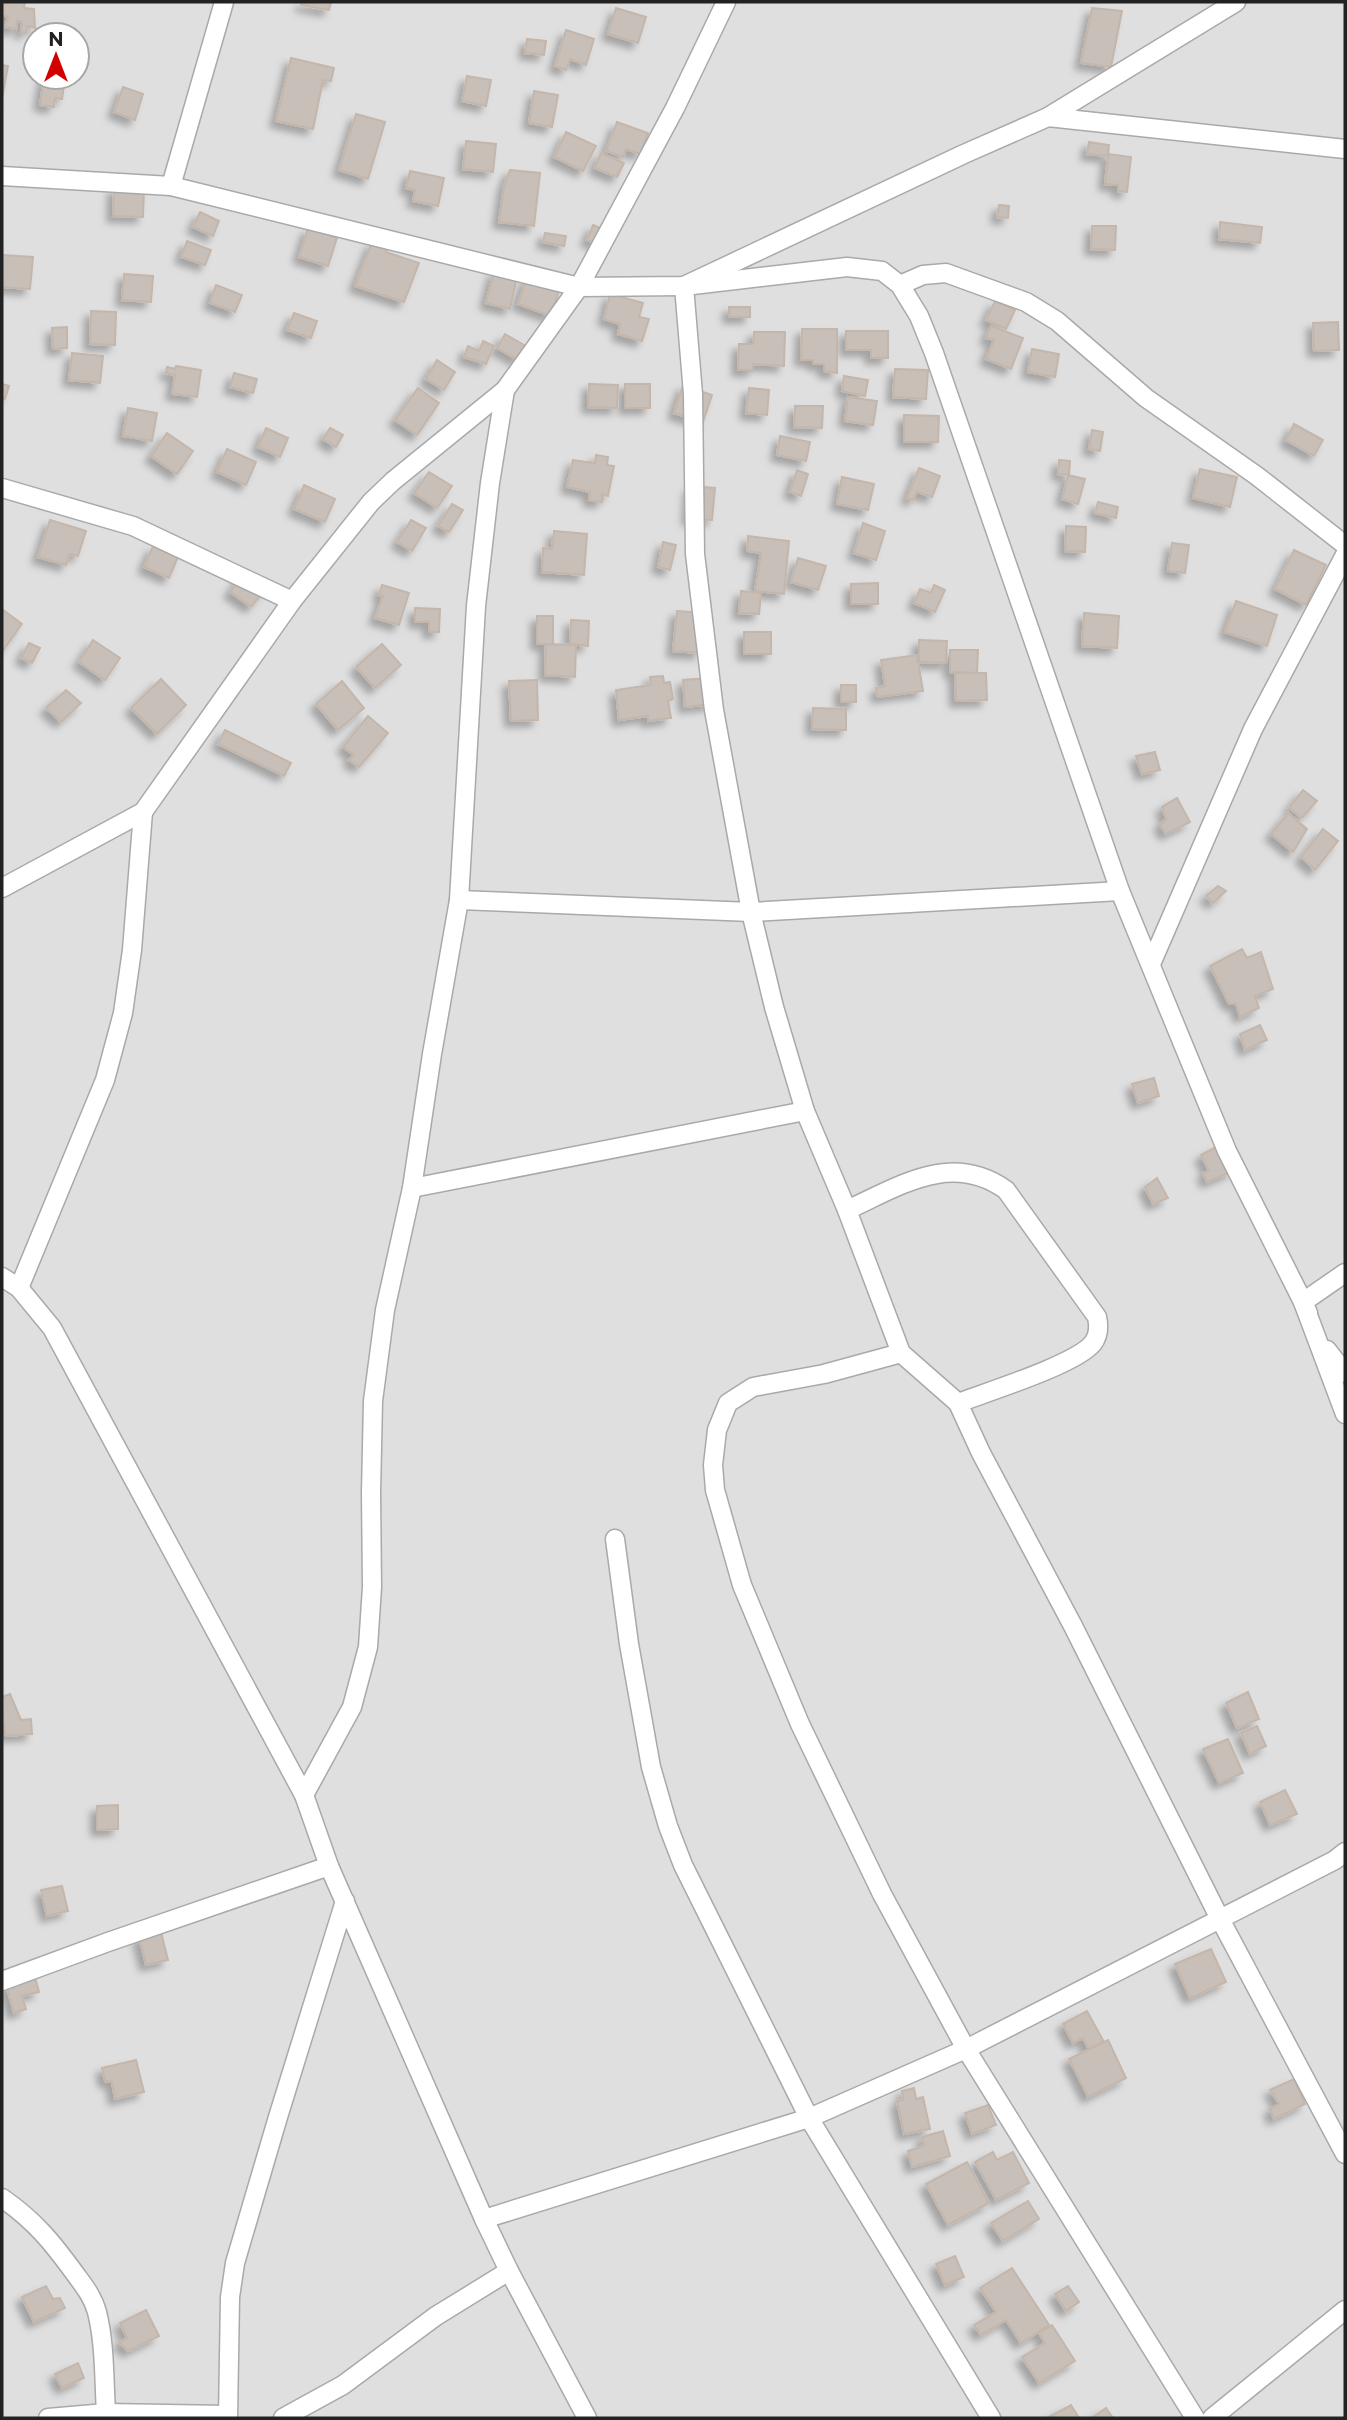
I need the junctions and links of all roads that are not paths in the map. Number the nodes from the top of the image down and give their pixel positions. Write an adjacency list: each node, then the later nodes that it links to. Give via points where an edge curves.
1 (224, 2): 7 (street)
2 (726, 2): 10 (street)
3 (1236, 2): 4 (street)
4 (1048, 117): 5 (street); 9 (street)
5 (1345, 149)
6 (2, 176): 7 (street)
7 (171, 186): 10 (street)
8 (900, 285): 9 (street, via 883,271 847,267); 13 (street, via 923,275 946,274 1026,302 1057,321 1146,398); 18 (street, via 934,353)
9 (684, 286): 10 (street); 20 (street, via 693,394 695,554 714,710)
10 (579, 287): 11 (street)
11 (505, 390): 15 (street, via 371,502); 19 (street, via 476,606)
12 (2, 488): 15 (street, via 133,526)
13 (1345, 545)
14 (1345, 555): 21 (street, via 1253,729)
15 (292, 601): 16 (street)
16 (144, 811): 17 (street); 27 (street, via 123,1013 105,1080)
17 (2, 888)
18 (1120, 891): 20 (street); 21 (street)
19 (459, 900): 20 (street); 23 (street)
20 (751, 912): 22 (street)
21 (1151, 964): 28 (street, via 1227,1151)
22 (806, 1111): 23 (street); 24 (street)
23 (412, 1188): 34 (street, via 385,1310 373,1401 368,1647 352,1707)
24 (847, 1210): 29 (street); 31 (street, via 915,1179 944,1172 989,1178 1006,1190 1097,1317 1093,1343 1068,1361)
25 (1345, 1273): 28 (street)
26 (2, 1278): 27 (street)
27 (19, 1288): 34 (street, via 52,1328)
28 (1303, 1302): 30 (street, via 1329,1353); 32 (street)
29 (901, 1353): 31 (street); 40 (street, via 753,1387 728,1404 717,1430 715,1490 742,1585 800,1724)
30 (1345, 1373)
31 (958, 1403): 38 (street)
32 (1345, 1414)
33 (615, 1539): 41 (street, via 651,1766 668,1826 683,1866)
34 (304, 1795): 36 (street)
35 (1345, 1852): 38 (street)
36 (329, 1866): 37 (street); 39 (street)
37 (345, 1901): 44 (street); 48 (street, via 235,2263)
38 (1220, 1919): 40 (street); 42 (street)
39 (2, 1981)
40 (966, 2049): 41 (street); 53 (street)
41 (809, 2118): 44 (street); 52 (street)
42 (1345, 2154)
43 (2, 2198): 47 (street, via 50,2238 89,2292 97,2310)
44 (484, 2219): 45 (street)
45 (509, 2271): 50 (street, via 436,2316 343,2385); 51 (street)
46 (1345, 2309): 54 (street)
47 (106, 2413): 48 (street); 49 (street)
48 (227, 2417)
49 (48, 2418)
50 (283, 2418)
51 (587, 2418)
52 (991, 2418)
53 (1195, 2418)
54 (1212, 2418)

